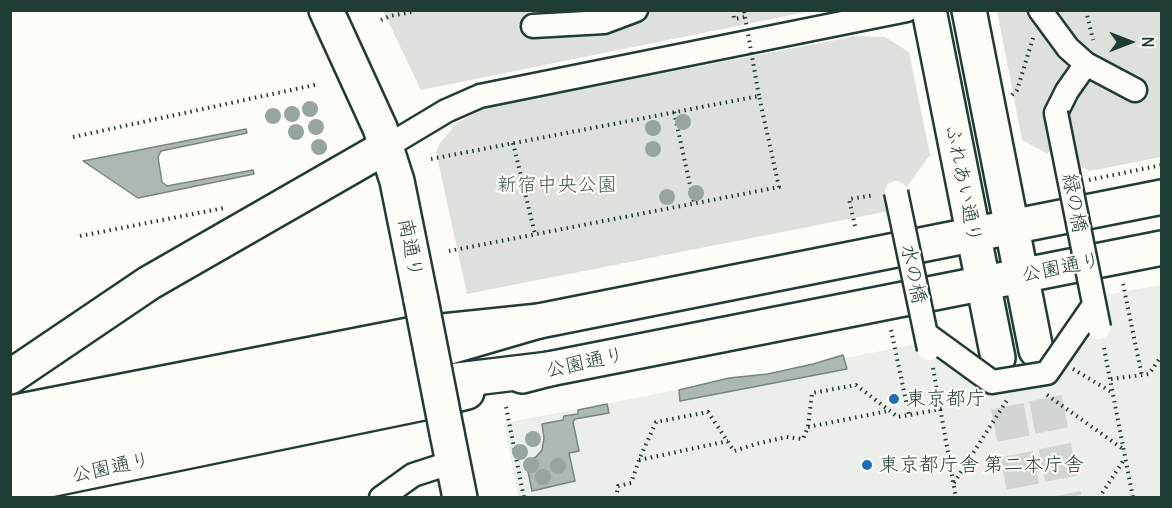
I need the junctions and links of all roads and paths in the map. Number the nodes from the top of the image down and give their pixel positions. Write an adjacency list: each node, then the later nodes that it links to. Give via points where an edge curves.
1 (326, 10): 23 (main road, 南通り)
2 (636, 10): 13 (street, via 604,22)
3 (733, 10): 11 (path, via 734,19)
4 (744, 10): 11 (path)
5 (907, 10): 23 (street, via 480,96 446,111)
6 (929, 10): 34 (main road, ふれあい通り)
7 (969, 10): 32 (main road, ふれあい通り)
8 (1086, 10): 14 (path)
9 (1040, 11): 15 (street, via 1068,48); 17 (path)
10 (412, 12): 12 (path)
11 (745, 17): 19 (path, bridge)
12 (381, 20)
13 (533, 26)
14 (1093, 41)
15 (1086, 64): 18 (street); 41 (street, 緑の橋, bridge, via 1056,113)
16 (319, 84): 21 (path)
17 (1017, 90)
18 (1135, 90)
19 (759, 96): 20 (path); 29 (path, via 779,187)
20 (674, 112): 22 (path); 29 (path)
21 (73, 137)
22 (513, 143): 24 (path); 33 (path)
23 (386, 147): 51 (main road, via 149,283); 62 (main road, 南通り, bridge, via 397,181)
24 (431, 159)
25 (1161, 165): 26 (path)
26 (1080, 182)
27 (896, 192): 31 (path, via 849,199); 45 (street, 水の橋, bridge)
28 (1161, 197): 32 (main road)
29 (694, 203): 33 (path)
30 (234, 206): 35 (path)
31 (855, 226)
32 (1012, 227): 34 (main road); 38 (main road, ふれあい通り)
33 (534, 234): 37 (path)
34 (973, 234): 39 (main road, ふれあい通り); 42 (main road)
35 (80, 236)
36 (1161, 248): 38 (main road, 公園通り)
37 (449, 251)
38 (1021, 276): 39 (main road, 公園通り); 47 (main road, ふれあい通り)
39 (983, 283): 47 (main road, ふれあい通り); 48 (main road, 公園通り)
40 (1123, 284): 50 (path)
41 (1094, 305): 43 (street, 緑の橋, bridge); 47 (street, bridge)
42 (539, 321): 49 (main road); 57 (main road, via 414,334)
43 (1099, 328): 52 (path)
44 (891, 330): 58 (path)
45 (928, 345): 47 (street, bridge, via 992,382); 55 (path)
46 (1161, 355): 50 (path, via 1149,374)
47 (1028, 361): 53 (path); 63 (path); 67 (path)
48 (549, 369): 49 (main road); 68 (main road, 公園通り, via 428,402)
49 (422, 370): 60 (main road); 66 (main road)
50 (1142, 376): 52 (path)
51 (10, 377)
52 (1111, 379): 53 (path)
53 (1113, 393): 63 (path)
54 (506, 406): 72 (path)
55 (942, 409): 58 (path); 67 (path)
56 (888, 411): 58 (path, via 898,417); 59 (path); 59 (path, via 856,385 812,393)
57 (10, 413)
58 (909, 416)
59 (808, 427): 61 (path, via 803,439 786,437 734,451)
60 (10, 438)
61 (728, 441): 65 (path); 65 (path, via 708,412 656,422)
62 (450, 447): 70 (street); 71 (main road, 南通り)
63 (1123, 449): 64 (path)
64 (1125, 458): 74 (path); 75 (path)
65 (639, 460): 73 (path, via 631,483 618,486)
66 (10, 464)
67 (954, 483): 69 (path)
68 (10, 488)
69 (957, 497)
70 (381, 498)
71 (460, 498)
72 (524, 498)
73 (616, 498)
74 (1099, 498)
75 (1133, 498)

